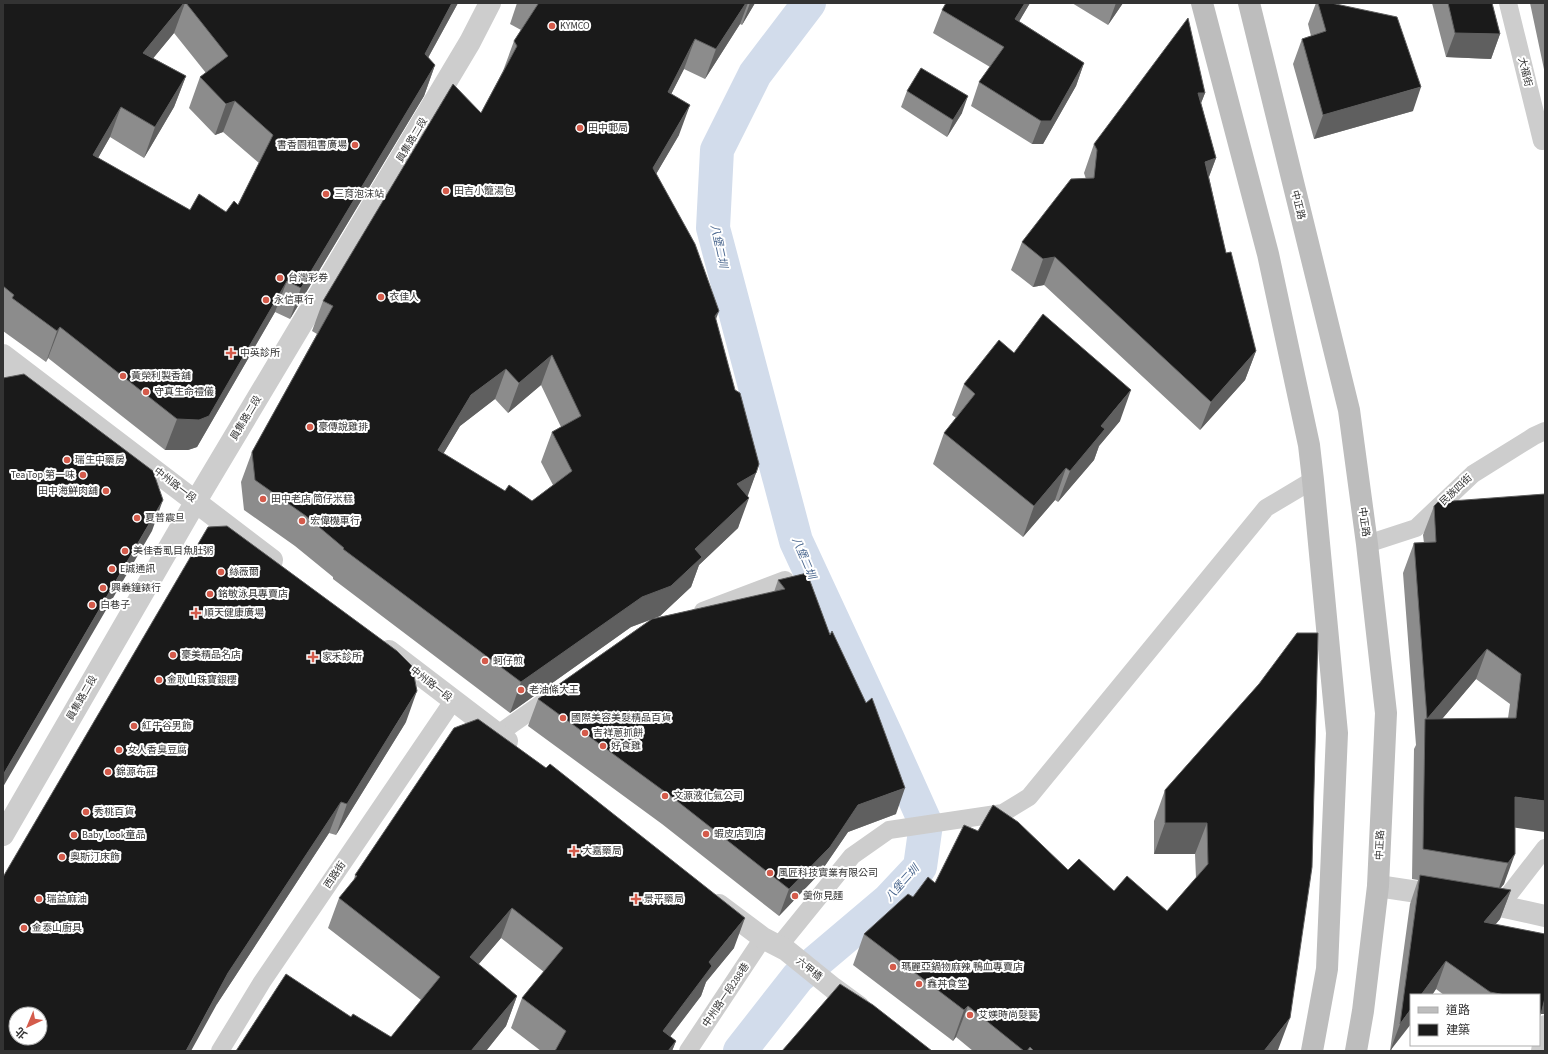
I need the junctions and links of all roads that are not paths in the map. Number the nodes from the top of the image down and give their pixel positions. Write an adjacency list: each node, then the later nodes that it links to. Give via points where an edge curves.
1 (490, 3): 9 (street, 員集路二段, via 466,49)
2 (1202, 3): 8 (main road, via 1268,254 1309,445)
3 (1249, 3): 10 (main road, 中正路, via 1349,410)
4 (1508, 3): 5 (lane, 大福街)
5 (1542, 141)
6 (6, 365): 9 (street, 中州路一段)
7 (1545, 431): 10 (lane, 民族四街, via 1473,474 1416,528)
8 (1314, 480): 25 (lane, 中州路一段288巷, via 1266,508 1009,818 958,820 889,830 852,856); 30 (main road, via 1337,733 1327,969)
9 (196, 501): 11 (street, 中州路一段); 19 (street, 員集路二段)
10 (1367, 544): 21 (main road, 中正路, via 1386,714)
11 (290, 574)
12 (785, 580): 13 (lane)
13 (689, 616)
14 (372, 638): 16 (street, 中州路一段)
15 (569, 684): 17 (lane)
16 (453, 701): 17 (street, 中州路一段); 28 (lane, 西路街, via 262,982)
17 (498, 734): 18 (street, 中州路一段)
18 (522, 753)
19 (3, 835)
20 (1545, 848): 23 (lane)
21 (1378, 886): 23 (street); 31 (main road, 中正路, via 1364,1011)
22 (701, 891): 25 (street)
23 (1500, 906): 24 (street)
24 (1545, 916)
25 (776, 944): 26 (street, 六甲橋); 29 (lane, 中州路一段288巷)
26 (873, 1017)
27 (1545, 1024): 32 (lane)
28 (220, 1051)
29 (688, 1051)
30 (1312, 1051)
31 (1356, 1051)
32 (1540, 1051)

